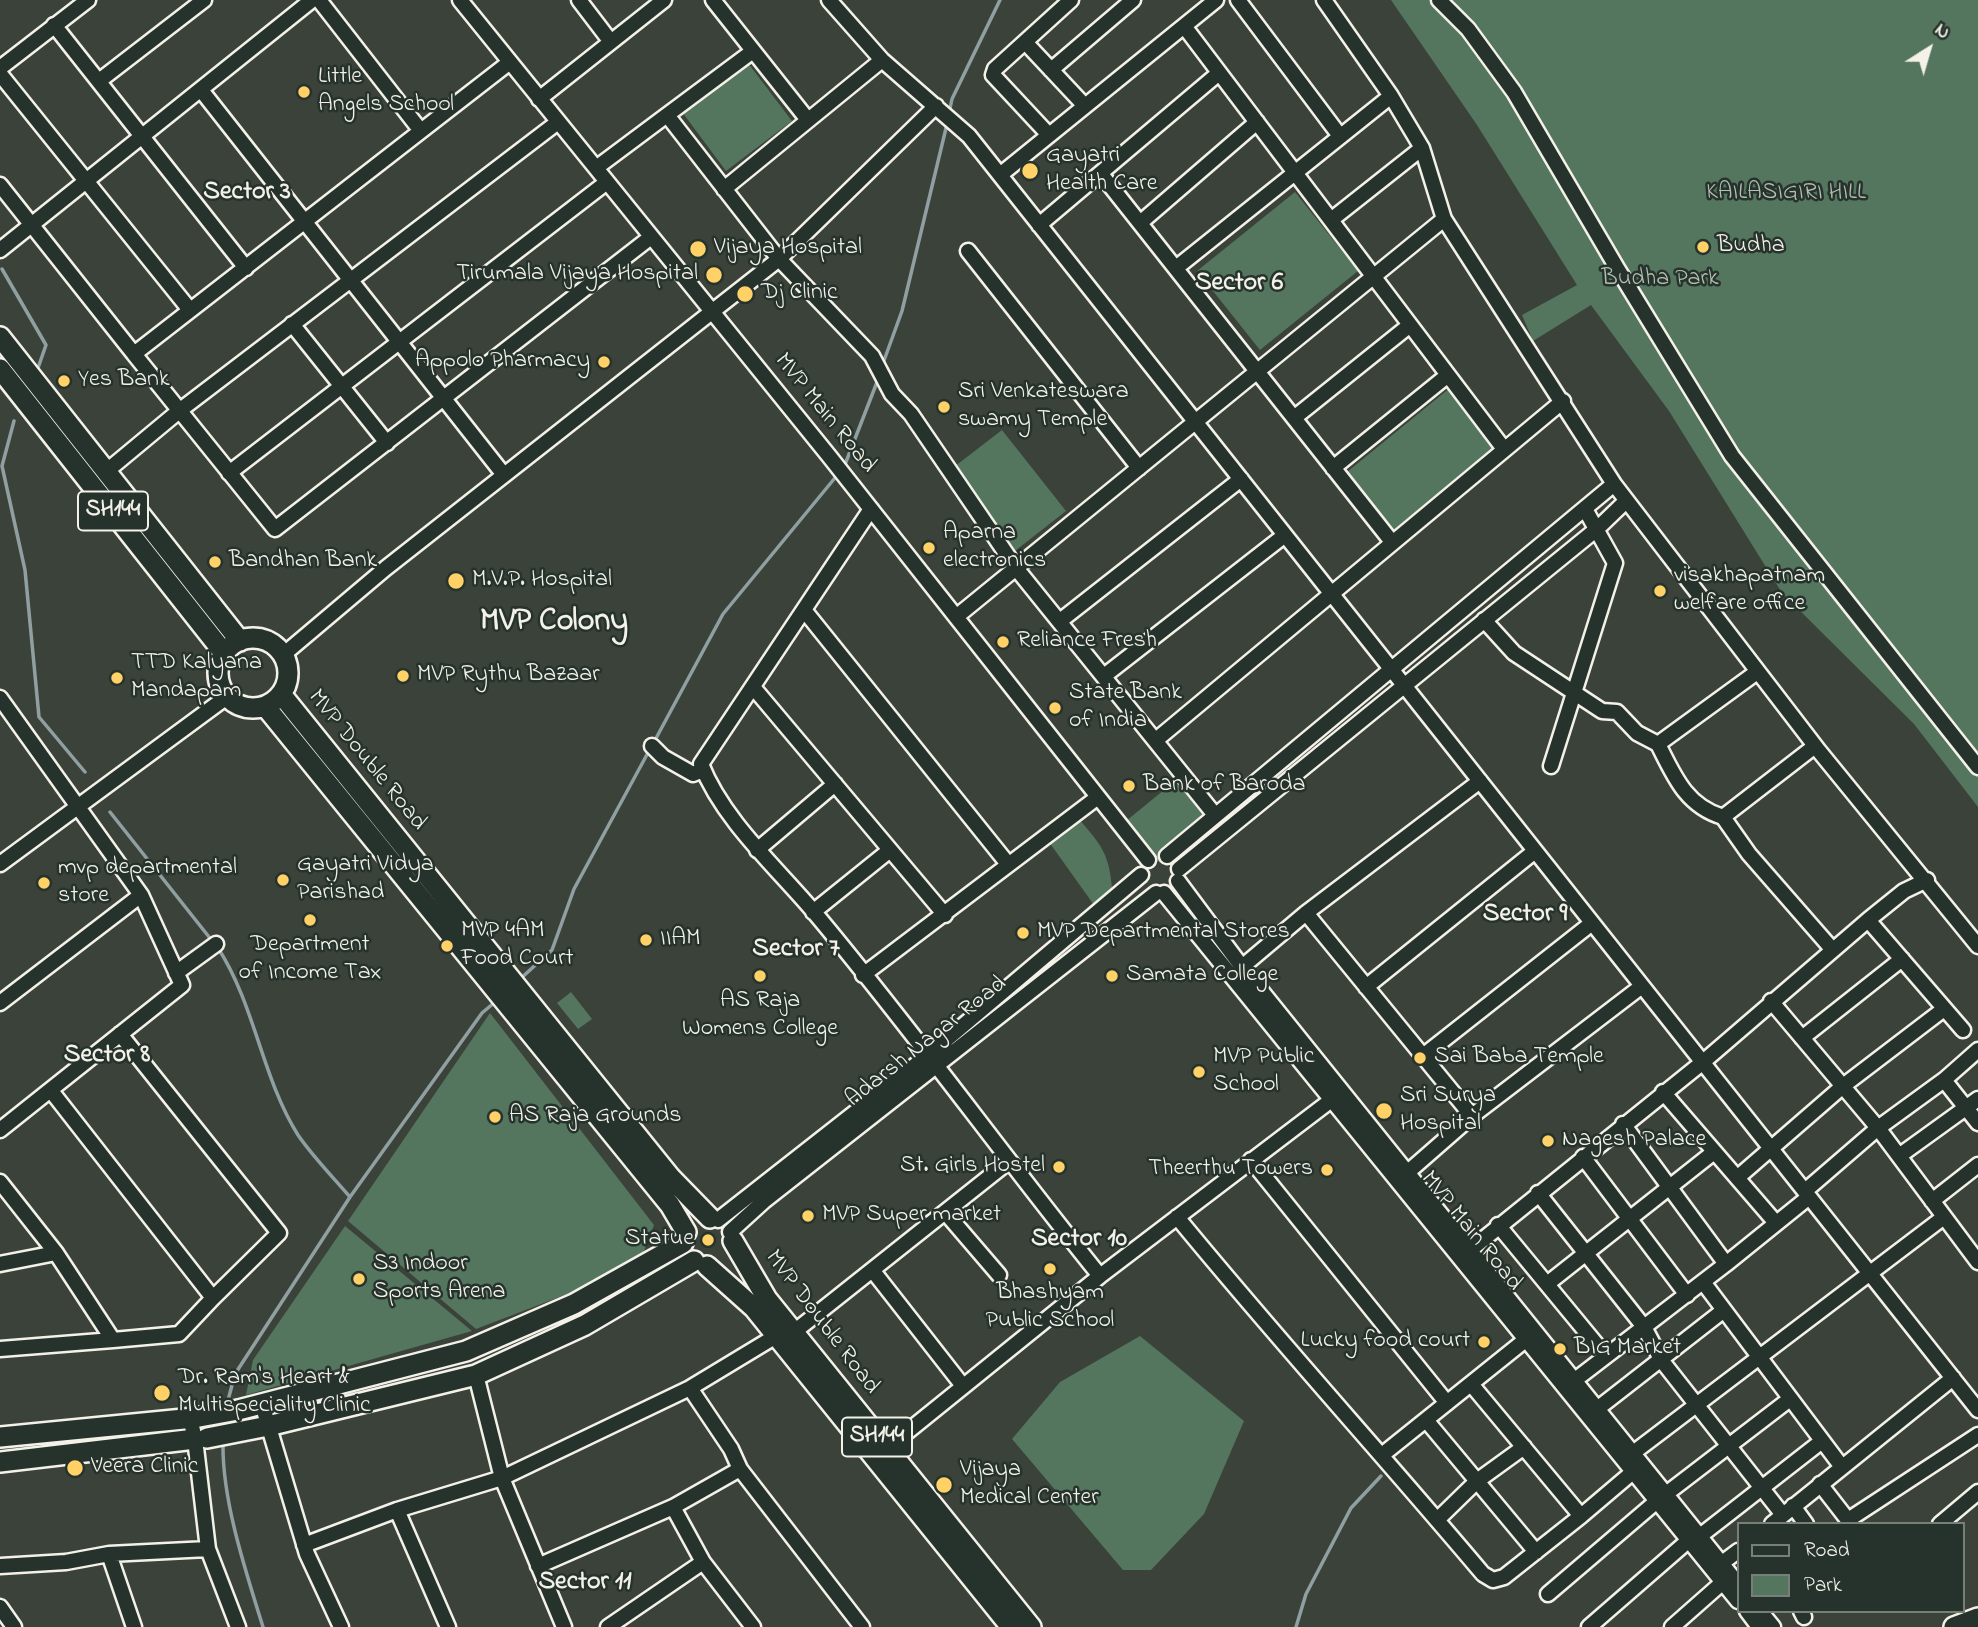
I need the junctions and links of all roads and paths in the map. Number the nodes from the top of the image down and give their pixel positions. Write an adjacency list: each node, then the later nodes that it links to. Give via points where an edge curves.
1 (88, 0): 16 (street)
2 (204, 0): 27 (street)
3 (312, 0): 28 (street)
4 (320, 0): 37 (street)
5 (460, 0): 22 (street, MVP Main Road)
6 (579, 0): 18 (street)
7 (664, 0): 18 (street)
8 (713, 0): 20 (street)
9 (829, 0): 21 (street)
10 (1071, 0): 19 (street)
11 (1133, 0): 24 (street)
12 (1216, 0): 17 (street)
13 (1238, 0): 40 (street)
14 (1324, 0): 29 (street)
15 (1439, 0): 123 (street, via 1468,29 1514,92 1732,456)
16 (54, 25): 23 (street); 27 (street)
17 (1184, 26): 25 (street); 31 (street)
18 (611, 42): 30 (street)
19 (1025, 42): 24 (street); 38 (street, via 993,75)
20 (753, 51): 33 (street); 34 (street)
21 (882, 61): 32 (street); 34 (street)
22 (510, 62): 30 (street, MVP Main Road); 37 (street)
23 (0, 68)
24 (1051, 70): 31 (street)
25 (1219, 73): 36 (street); 44 (street)
26 (0, 74): 46 (street)
27 (99, 81): 39 (street)
28 (201, 90): 39 (street); 52 (street)
29 (1391, 96): 40 (street); 41 (street)
30 (540, 99): 35 (street, MVP Main Road)
31 (1085, 106): 38 (street)
32 (939, 109): 45 (street, via 962,128); 59 (street)
33 (667, 115): 42 (street); 49 (street)
34 (808, 120): 49 (street)
35 (558, 121): 42 (street, MVP Main Road); 63 (street)
36 (1257, 122): 43 (street); 53 (street)
37 (421, 131): 52 (street)
38 (1049, 135): 45 (street)
39 (143, 136): 46 (street); 60 (street)
40 (1340, 136): 43 (street)
41 (1422, 148): 50 (street); 51 (street)
42 (596, 168): 47 (street, MVP Main Road)
43 (1295, 172): 51 (street); 61 (street)
44 (1101, 174): 53 (street); 55 (street)
45 (1000, 175): 55 (street)
46 (85, 182): 54 (street); 64 (street)
47 (607, 182): 56 (street, MVP Main Road); 69 (street)
48 (0, 185): 54 (street)
49 (723, 189): 59 (street)
50 (1444, 219): 62 (street); 77 (street)
51 (1331, 220): 62 (street)
52 (305, 223): 60 (street); 63 (street)
53 (1140, 223): 61 (street)
54 (32, 225): 57 (street); 70 (street)
55 (1039, 225): 80 (street)
56 (651, 237): 65 (street, MVP Main Road); 76 (street)
57 (0, 250)
58 (968, 251): 83 (street)
59 (779, 259): 65 (street); 97 (street, via 877,362 892,394 911,414)
60 (246, 268): 64 (street)
61 (1176, 268): 72 (street)
62 (1373, 276): 67 (street); 72 (street)
63 (350, 280): 66 (street); 69 (street)
64 (190, 310): 70 (street)
65 (713, 313): 87 (street); 92 (street, MVP Main Road)
66 (292, 324): 75 (street); 78 (street)
67 (1410, 325): 74 (street); 79 (street)
68 (0, 337): 71 (main road, SH144)
69 (400, 343): 75 (street); 76 (street)
70 (134, 354): 78 (street)
71 (21, 363): 73 (main road); 85 (main road, SH144)
72 (1257, 372): 79 (street); 80 (street)
73 (2, 375): 89 (main road, SH144)
74 (1448, 376): 82 (street); 84 (street)
75 (342, 387): 81 (street); 86 (street)
76 (444, 399): 81 (street); 87 (street)
77 (1563, 401): 82 (street); 90 (street)
78 (179, 411): 85 (street); 86 (street)
79 (1294, 418): 84 (street)
80 (1195, 422): 83 (street); 88 (street)
81 (387, 443): 86 (street, via 275,529)
82 (1504, 449): 96 (street)
83 (1139, 468): 97 (street)
84 (1333, 468): 96 (street)
85 (108, 470): 89 (main road, SH144); 103 (main road, SH144)
86 (229, 473)
87 (504, 475): 105 (street)
88 (1241, 479): 95 (street); 102 (street)
89 (90, 482): 104 (main road, SH144)
90 (1614, 484): 91 (street); 93 (street)
91 (1626, 501): 94 (street); 107 (street)
92 (871, 509): 99 (street); 100 (street, MVP Main Road)
93 (1585, 509): 94 (street); 106 (street)
94 (1598, 528): 101 (street); 111 (street, via 1615,563)
95 (1285, 535): 98 (street); 108 (street)
96 (1392, 542): 98 (street)
97 (1016, 568): 100 (street); 102 (street)
98 (1331, 594): 106 (street); 116 (street)
99 (804, 610): 110 (street); 137 (street)
100 (956, 617): 127 (street, MVP Main Road)
101 (1484, 620): 109 (street); 111 (street, via 1514,653)
102 (1060, 621): 108 (street)
103 (240, 640): 104 (main road); 105 (main road, via 264,640)
104 (224, 653): 113 (main road, via 218,676)
105 (283, 655): 112 (main road, via 288,674)
106 (1392, 670): 109 (street); 129 (street)
107 (1757, 672): 117 (street); 119 (street)
108 (1104, 676): 116 (street)
109 (1404, 684): 125 (street); 139 (street)
110 (753, 687): 124 (street, via 705,755); 126 (street)
111 (1576, 693): 117 (street, via 1602,711 1617,712 1637,733); 122 (street)
112 (281, 694): 115 (main road); 120 (main road, MVP Double Road / SH144)
113 (228, 696): 115 (main road, via 245,707); 128 (street)
114 (0, 698): 128 (street)
115 (265, 706): 121 (main road, MVP Double Road / SH144)
116 (1156, 740): 129 (street)
117 (1658, 744): 130 (street, via 1681,788 1703,811)
118 (652, 746): 124 (street, via 693,774)
119 (1815, 746): 130 (street); 140 (street)
120 (328, 752): 121 (main road); 149 (main road, MVP Double Road / SH144)
121 (312, 764): 149 (main road, MVP Double Road / SH144)
122 (1551, 766)
123 (1978, 767)
124 (703, 770): 131 (street)
125 (1480, 781): 133 (street); 144 (street)
126 (835, 784): 131 (street); 132 (street)
127 (1098, 797): 135 (street, MVP Main Road); 137 (street)
128 (76, 808): 136 (street); 142 (street)
129 (1215, 815): 134 (street)
130 (1723, 817): 151 (street, via 1749,854)
131 (757, 850): 143 (street)
132 (890, 850): 143 (street); 145 (street)
133 (1535, 850): 147 (street); 157 (street)
134 (1167, 856): 135 (street); 139 (street)
135 (1148, 860): 138 (street)
136 (0, 864)
137 (1008, 864): 145 (street)
138 (1141, 875): 141 (street, via 1148,888); 165 (street)
139 (1178, 875): 141 (street); 153 (street)
140 (1927, 880): 146 (street, via 1904,891); 150 (street)
141 (1160, 893): 169 (street, Adarsh Nagar Road); 174 (street, MVP Main Road)
142 (141, 895): 154 (street); 159 (street)
143 (814, 912): 155 (street)
144 (1306, 913): 153 (street); 157 (street)
145 (945, 915): 155 (street)
146 (1868, 920): 151 (street); 152 (street)
147 (1592, 923): 156 (street); 166 (street)
148 (216, 944): 154 (street)
149 (472, 944): 168 (main road, MVP Double Road / SH144)
150 (1978, 946)
151 (1832, 949): 158 (street)
152 (1902, 959): 160 (street); 163 (street)
153 (1242, 967): 188 (street)
154 (176, 973): 162 (street, via 182,985)
155 (863, 975): 165 (street)
156 (1642, 986): 167 (street); 176 (street)
157 (1366, 987): 166 (street)
158 (1771, 1001): 163 (street); 167 (street)
159 (0, 1003)
160 (1944, 1009): 161 (street); 171 (street)
161 (1963, 1030)
162 (121, 1034): 172 (street); 217 (street, via 279,1233)
163 (1802, 1038): 171 (street)
164 (1978, 1050): 170 (street)
165 (927, 1056): 169 (street); 201 (street)
166 (1423, 1056): 176 (street)
167 (1703, 1062): 173 (street); 181 (street)
168 (570, 1066): 201 (main road, MVP Double Road / SH144); 202 (main road, MVP Double Road / SH144, via 670,1205)
169 (936, 1068): 186 (street); 201 (street, Adarsh Nagar Road)
170 (1944, 1080): 175 (street); 179 (street)
171 (1843, 1086): 179 (street); 181 (street)
172 (52, 1092): 180 (street); 217 (street)
173 (1663, 1092): 177 (street); 182 (street)
174 (1334, 1098): 185 (street); 188 (street, MVP Main Road)
175 (1972, 1104): 178 (street); 183 (street)
176 (1472, 1116): 188 (street)
177 (1623, 1124): 184 (street); 191 (street)
178 (1978, 1124)
179 (1878, 1128): 183 (street); 193 (street)
180 (0, 1130)
181 (1770, 1147): 189 (street); 193 (street)
182 (1714, 1152): 189 (street); 191 (street)
183 (1899, 1156): 194 (street)
184 (1583, 1157): 192 (street); 198 (street)
185 (1251, 1160): 196 (street); 234 (street)
186 (1008, 1162): 195 (street); 213 (street)
187 (1978, 1165): 194 (street)
188 (1403, 1176): 203 (street); 221 (street, MVP Main Road)
189 (1737, 1178): 199 (street)
190 (0, 1182): 204 (street)
191 (1670, 1187): 198 (street); 209 (street)
192 (1538, 1194): 200 (street); 205 (street)
193 (1807, 1194): 199 (street); 212 (street)
194 (1932, 1201): 197 (street)
195 (945, 1212): 210 (street); 211 (street)
196 (1177, 1217): 213 (street); 250 (street, via 1277,1340)
197 (1944, 1217): 206 (street); 212 (street)
198 (1629, 1219): 205 (street); 216 (street)
199 (1776, 1223): 209 (street)
200 (1498, 1225): 203 (street); 215 (street)
201 (724, 1232): 202 (main road, via 691,1224); 208 (main road, via 725,1259); 220 (main road, MVP Double Road / SH144)
202 (684, 1237): 208 (main road, SH144); 235 (main road, via 574,1304 466,1351)
203 (1470, 1250): 221 (street)
204 (56, 1253): 207 (street); 222 (street)
205 (1583, 1253): 215 (street); 219 (street)
206 (1978, 1262)
207 (0, 1264)
208 (700, 1264): 220 (main road, MVP Double Road / SH144); 227 (main road, via 585,1325)
209 (1726, 1264): 214 (street)
210 (873, 1271): 220 (street); 231 (street)
211 (999, 1275)
212 (1871, 1275): 225 (street); 228 (street)
213 (1100, 1276): 231 (street)
214 (1703, 1282): 216 (street); 218 (street)
215 (1547, 1284): 224 (street)
216 (1686, 1295): 219 (street)
217 (213, 1298): 222 (street, via 179,1335)
218 (1724, 1310): 225 (street); 226 (street)
219 (1644, 1327): 224 (street); 226 (street)
220 (785, 1334): 232 (street); 249 (main road, MVP Double Road / SH144)
221 (1531, 1335): 229 (street); 230 (street); 254 (street, MVP Main Road)
222 (113, 1340): 223 (street)
223 (0, 1349)
224 (1606, 1356): 229 (street)
225 (1758, 1358): 233 (street); 236 (street)
226 (1662, 1361): 236 (street); 237 (street)
227 (476, 1375): 241 (main road); 255 (street)
228 (1953, 1378): 238 (street); 252 (street)
229 (1575, 1380): 237 (street)
230 (1471, 1384): 234 (street); 247 (street)
231 (962, 1386): 249 (street)
232 (690, 1388): 253 (street); 255 (street)
233 (1790, 1399): 245 (street); 246 (street)
234 (1447, 1403): 240 (street)
235 (262, 1404): 239 (main road); 241 (street)
236 (1696, 1404): 246 (street); 248 (street)
237 (1597, 1409): 248 (street)
238 (1978, 1410)
239 (192, 1418): 243 (main road); 244 (street)
240 (1426, 1420): 250 (street); 256 (street)
241 (268, 1426): 244 (main road); 270 (street)
242 (1978, 1435): 267 (street)
243 (0, 1437)
244 (201, 1438): 251 (main road); 271 (street)
245 (1822, 1441): 252 (street); 258 (street)
246 (1728, 1445): 258 (street); 260 (street)
247 (1524, 1447): 256 (street); 264 (street)
248 (1633, 1453): 260 (street)
249 (881, 1454): 294 (main road, MVP Double Road / SH144); 295 (main road, MVP Double Road / SH144)
250 (1382, 1455): 265 (street)
251 (0, 1462)
252 (1842, 1467): 257 (street)
253 (740, 1469): 261 (street); 293 (street)
254 (1634, 1471): 260 (street, MVP Main Road); 264 (street)
255 (502, 1478): 262 (street); 277 (street)
256 (1477, 1481): 265 (street); 272 (street)
257 (1820, 1484): 263 (street); 267 (street)
258 (1761, 1487): 263 (street); 269 (street)
259 (1978, 1492): 268 (street)
260 (1662, 1497): 269 (street, MVP Main Road); 280 (street)
261 (673, 1507): 275 (street); 277 (street)
262 (397, 1510): 270 (street); 289 (street)
263 (1783, 1515): 266 (street)
264 (1581, 1516): 272 (street)
265 (1437, 1520): 272 (street, via 1493,1580)
266 (1800, 1522)
267 (1849, 1522)
268 (1942, 1522)
269 (1695, 1538): 278 (street, MVP Main Road); 296 (street)
270 (304, 1545): 288 (street)
271 (208, 1549): 274 (street); 287 (street)
272 (1536, 1552)
273 (1736, 1552): 278 (street)
274 (109, 1554): 276 (street); 286 (street)
275 (703, 1562): 291 (street); 292 (street)
276 (0, 1566)
277 (538, 1566): 290 (street)
278 (1717, 1567): 279 (street, MVP Main Road)
279 (1731, 1583): 297 (street)
280 (1548, 1594)
281 (0, 1607): 285 (street)
282 (1748, 1613): 298 (street)
283 (1762, 1613): 299 (street)
284 (1978, 1618): 300 (main road)
285 (14, 1627)
286 (134, 1627)
287 (238, 1627)
288 (341, 1627)
289 (448, 1627)
290 (564, 1627)
291 (608, 1627)
292 (753, 1627)
293 (862, 1627)
294 (1010, 1627)
295 (1031, 1627)
296 (1589, 1627)
297 (1672, 1627)
298 (1759, 1627)
299 (1773, 1627)
300 (1954, 1627)

